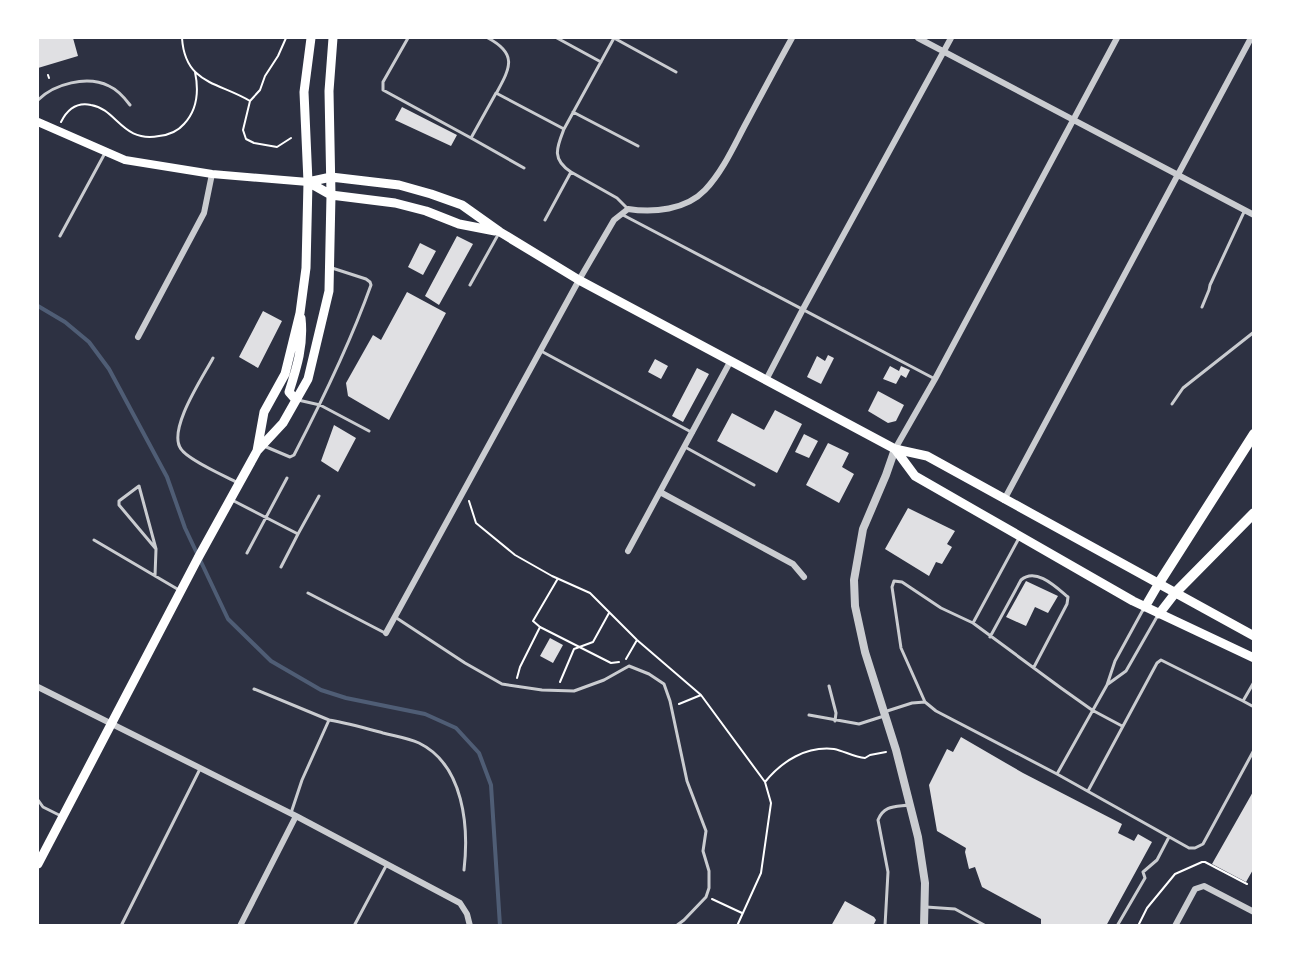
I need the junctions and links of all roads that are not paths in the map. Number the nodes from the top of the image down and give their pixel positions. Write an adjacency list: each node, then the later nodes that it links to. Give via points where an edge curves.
1 (311, 38): 30 (main road, via 304,92)
2 (333, 38): 29 (main road, via 329,91)
3 (408, 38): 22 (lane, via 383,82 383,90)
4 (488, 38): 15 (lane, via 502,45 508,58 507,72)
5 (557, 38): 13 (lane)
6 (614, 38): 13 (lane); 14 (lane)
7 (792, 38): 32 (street, via 727,160 705,190 671,208)
8 (918, 38): 12 (street)
9 (951, 38): 12 (street)
10 (1117, 38): 19 (street)
11 (1251, 38): 28 (street)
12 (944, 51): 19 (street); 43 (street)
13 (601, 62): 18 (lane)
14 (676, 72)
15 (496, 93): 21 (lane); 22 (lane)
16 (38, 100): 17 (lane, via 60,87 93,81 115,90)
17 (130, 105)
18 (573, 112): 21 (lane); 23 (lane)
19 (1073, 120): 28 (street); 50 (street)
20 (38, 122): 24 (main road)
21 (564, 129): 26 (lane, via 556,148 560,162)
22 (471, 138): 25 (lane)
23 (638, 146)
24 (106, 152): 27 (main road, via 125,160); 38 (lane)
25 (524, 168)
26 (570, 172): 32 (lane, via 617,198); 36 (lane)
27 (212, 174): 30 (main road); 46 (street, via 204,213)
28 (1178, 174): 33 (street); 67 (street)
29 (331, 177): 30 (main road); 31 (main road); 37 (main road, via 399,185 431,194 462,205)
30 (308, 182): 31 (main road); 44 (main road, via 306,268)
31 (331, 195): 37 (main road, via 395,203 459,224); 39 (main road)
32 (628, 209): 34 (street)
33 (1245, 210): 35 (street); 42 (lane)
34 (621, 213): 40 (street); 43 (lane)
35 (1254, 215)
36 (545, 220)
37 (500, 231): 40 (main road); 41 (lane)
38 (60, 236)
39 (330, 267): 52 (main road, via 326,312 308,379); 54 (lane, via 366,279 371,285 357,326)
40 (579, 280): 47 (street); 49 (main road)
41 (470, 285)
42 (1202, 307)
43 (803, 309): 50 (lane); 51 (street)
44 (300, 313): 52 (main road, via 301,351 289,392); 59 (main road, via 285,374 264,412)
45 (1254, 332): 53 (lane, via 1183,388)
46 (138, 337)
47 (541, 351): 56 (lane); 85 (street)
48 (213, 358): 62 (lane, via 183,414 178,442 191,458)
49 (730, 362): 51 (main road); 56 (street)
50 (935, 379): 60 (street)
51 (766, 380): 60 (main road)
52 (296, 400): 54 (lane); 59 (main road, via 283,423)
53 (1172, 404)
54 (320, 405): 55 (lane); 59 (lane, via 294,455)
55 (369, 431)
56 (693, 433): 58 (street)
57 (1254, 434): 79 (highway)
58 (685, 447): 63 (lane); 64 (street)
59 (260, 448): 62 (main road)
60 (895, 449): 67 (main road, via 927,456); 71 (main road, via 915,476); 101 (street, via 862,529 854,580 865,652)
61 (287, 478): 69 (lane)
62 (239, 484): 66 (main road)
63 (754, 485)
64 (660, 492): 74 (street); 78 (street, via 793,564)
65 (319, 496): 70 (lane)
66 (231, 499): 69 (lane); 80 (main road)
67 (1004, 500): 79 (main road)
68 (1254, 513): 81 (highway)
69 (267, 518): 70 (lane); 75 (lane)
70 (298, 534): 76 (lane)
71 (1020, 536): 83 (main road); 86 (lane)
72 (94, 540): 77 (lane)
73 (156, 549): 73 (lane, via 118,505 139,486); 77 (lane)
74 (628, 551)
75 (247, 553)
76 (281, 567)
77 (155, 576): 80 (lane)
78 (804, 577)
79 (1159, 583): 81 (main road); 83 (main road)
80 (182, 589): 105 (main road)
81 (1176, 592): 84 (main road); 88 (main road)
82 (308, 593): 87 (lane)
83 (1145, 607): 84 (main road); 93 (lane, via 1115,661)
84 (1159, 614): 90 (main road); 93 (lane, via 1126,672)
85 (395, 617): 87 (street); 127 (lane, via 502,684 574,691 629,666 664,684 687,781 706,831 704,851 710,888 706,897)
86 (973, 623): 89 (lane); 98 (lane, via 894,581 901,648)
87 (386, 633)
88 (1254, 636)
89 (990, 637): 91 (lane); 91 (lane, via 1025,577 1037,576 1057,587 1068,597 1067,604)
90 (1254, 658)
91 (1034, 667): 100 (lane)
92 (1254, 682): 97 (lane)
93 (1107, 685): 100 (lane)
94 (829, 686): 104 (lane)
95 (38, 687): 105 (street)
96 (254, 689): 103 (lane)
97 (1243, 701): 99 (lane); 106 (lane, via 1161,660)
98 (926, 702): 101 (lane); 111 (lane, via 936,711)
99 (1254, 707)
100 (1092, 710): 106 (lane); 111 (lane)
101 (885, 714): 104 (lane, via 859,724); 114 (street)
102 (809, 715): 104 (lane)
103 (329, 720): 115 (lane, via 302,780); 120 (lane, via 417,742 436,755 451,776 464,807)
104 (835, 721)
105 (111, 723): 110 (street); 116 (main road)
106 (1122, 726): 112 (lane)
107 (1254, 750): 108 (lane)
108 (1249, 758): 109 (lane); 117 (lane, via 1203,844 1189,848)
109 (1254, 761)
110 (201, 767): 115 (street); 123 (lane)
111 (1057, 774): 112 (lane)
112 (1088, 791): 117 (lane)
113 (38, 800): 116 (lane)
114 (910, 805): 121 (street, via 925,883); 128 (lane, via 887,808 878,820 888,872)
115 (294, 814): 119 (street); 124 (street)
116 (62, 817): 118 (main road)
117 (1169, 837): 131 (lane, via 1157,860 1143,872 1145,878)
118 (38, 864)
119 (387, 864): 125 (lane); 126 (street, via 460,903)
120 (464, 870)
121 (924, 907): 129 (street); 130 (lane, via 955,909)
122 (1254, 912): 132 (street, via 1204,886 1195,889)
123 (121, 926)
124 (240, 926)
125 (354, 926)
126 (470, 926)
127 (676, 926)
128 (885, 926)
129 (924, 926)
130 (986, 926)
131 (1117, 926)
132 (1175, 926)

